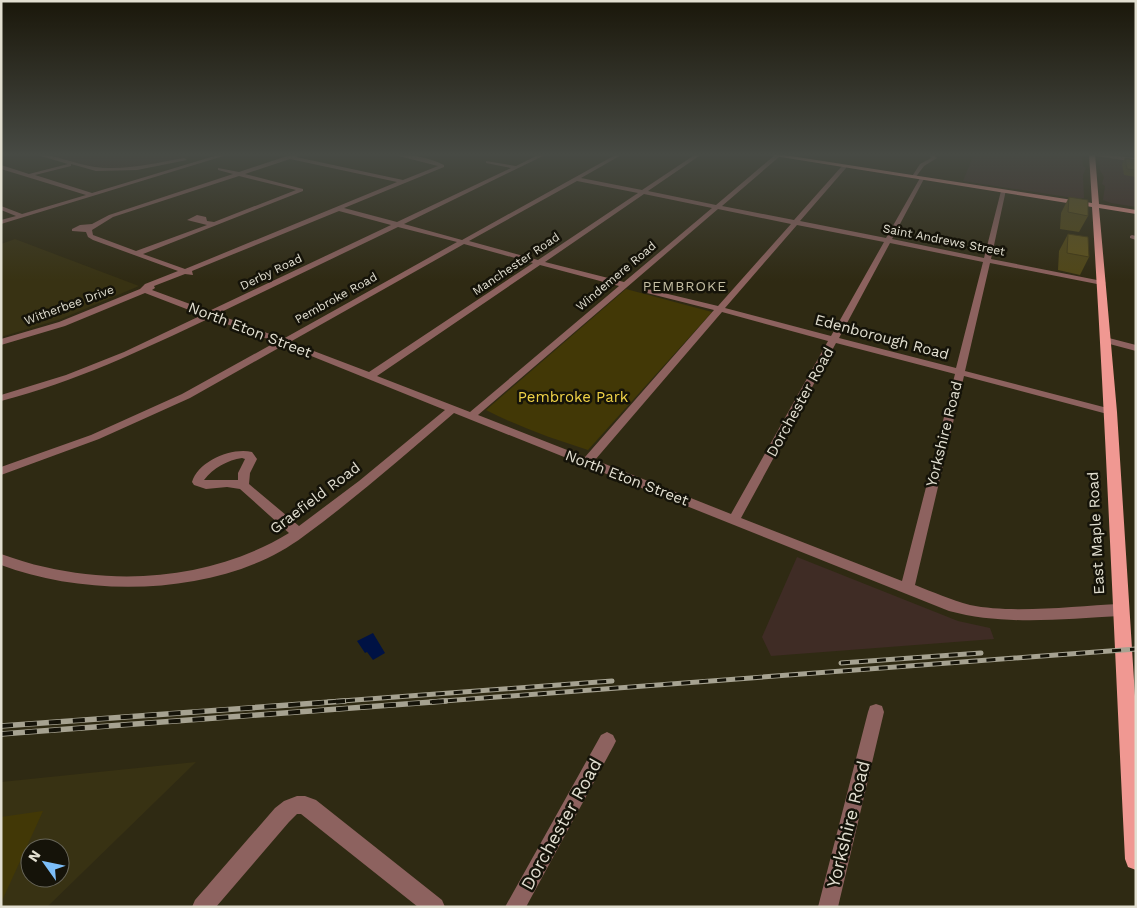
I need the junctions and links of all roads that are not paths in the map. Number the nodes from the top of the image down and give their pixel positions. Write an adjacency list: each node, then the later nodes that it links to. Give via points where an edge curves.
1 (85, 196): 22 (street)
2 (169, 196): 30 (street, via 112,216 91,228 89,234 93,238)
3 (184, 196): 16 (street)
4 (288, 196): 26 (street)
5 (370, 196): 20 (street, Witherbee Drive)
6 (458, 196): 27 (street, Derby Road)
7 (545, 196): 29 (street, Pembroke Road)
8 (637, 196): 32 (street, Manchester Road)
9 (665, 196): 18 (street, Saint Andrews Street)
10 (728, 196): 18 (street, Windemere Road)
11 (818, 196): 25 (street)
12 (913, 196): 28 (street, Dorchester Road)
13 (1003, 196): 31 (street, Yorkshire Road)
14 (1049, 196): 17 (main road)
15 (1095, 196): 17 (main road, East Maple Road)
16 (190, 198)
17 (1096, 204): 21 (main road); 34 (main road, East Maple Road)
18 (717, 207): 25 (street, Saint Andrews Street); 35 (street, Windemere Road)
19 (1, 208): 22 (street)
20 (339, 210): 27 (street); 33 (street, Witherbee Drive)
21 (1136, 211)
22 (23, 216): 23 (street)
23 (1, 222)
24 (204, 222): 26 (street)
25 (796, 222): 28 (street, Saint Andrews Street); 38 (street)
26 (214, 224): 30 (street)
27 (398, 225): 29 (street); 39 (street, Derby Road)
28 (889, 241): 31 (street, Saint Andrews Street); 40 (street, Dorchester Road)
29 (463, 242): 32 (street); 42 (street, Pembroke Road)
30 (136, 254): 33 (street)
31 (988, 260): 34 (street, Saint Andrews Street); 46 (street, Yorkshire Road)
32 (540, 262): 35 (street); 47 (street, Manchester Road)
33 (187, 272): 36 (street, Witherbee Drive)
34 (1102, 283): 43 (main road, East Maple Road)
35 (625, 285): 51 (street, Windemere Road)
36 (144, 290): 39 (street, North Eton Street); 41 (street, Witherbee Drive, via 62,324)
37 (646, 290): 38 (street, Edenborough Road)
38 (720, 310): 40 (street, Edenborough Road); 52 (street)
39 (211, 314): 42 (street, North Eton Street); 48 (street, Derby Road, via 95,367)
40 (834, 340): 46 (street, Edenborough Road); 55 (street, Dorchester Road)
41 (1, 342)
42 (283, 342): 47 (street, North Eton Street); 53 (street, Pembroke Road, via 145,416)
43 (1106, 344): 44 (street); 45 (street); 50 (main road, East Maple Road)
44 (1136, 348)
45 (1136, 354)
46 (959, 372): 50 (street, Edenborough Road); 58 (street, Yorkshire Road)
47 (370, 376): 49 (street, North Eton Street)
48 (1, 398)
49 (454, 409): 51 (street, North Eton Street); 56 (street, Graefield Road)
50 (1111, 412): 59 (main road, East Maple Road)
51 (471, 416): 52 (street, North Eton Street)
52 (587, 462): 55 (street, North Eton Street)
53 (1, 470)
54 (243, 486): 56 (street)
55 (734, 519): 58 (street, North Eton Street)
56 (299, 534): 57 (street, Graefield Road, via 252,559 225,569 168,580 115,581 70,577)
57 (1, 560)
58 (907, 589): 59 (street, North Eton Street, via 949,605 987,614)
59 (1120, 610): 60 (main road, East Maple Road)
60 (1131, 704): 63 (main road, East Maple Road)
61 (876, 712): 67 (street, Yorkshire Road)
62 (607, 741): 66 (street, Dorchester Road)
63 (1136, 859)
64 (202, 907): 65 (street, via 282,814 300,804 309,807)
65 (435, 907)
66 (514, 907)
67 (828, 907)

